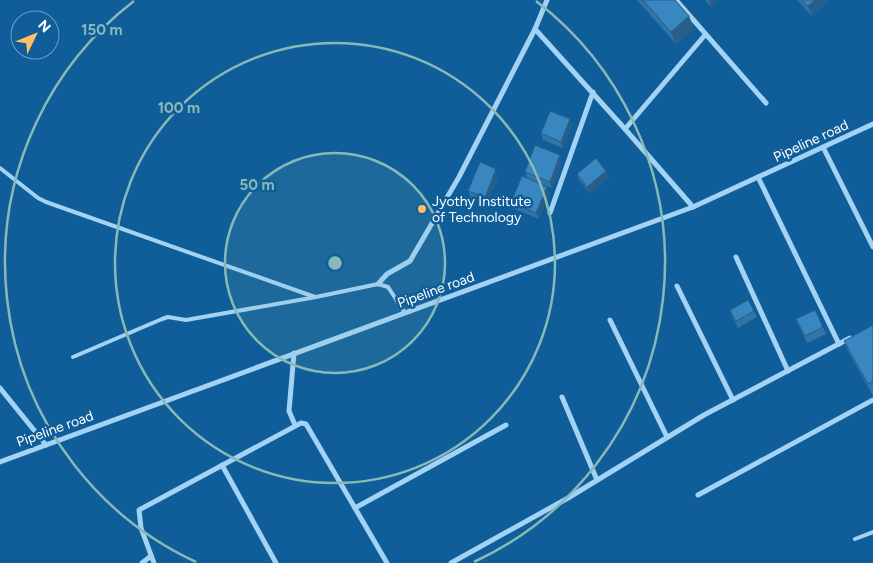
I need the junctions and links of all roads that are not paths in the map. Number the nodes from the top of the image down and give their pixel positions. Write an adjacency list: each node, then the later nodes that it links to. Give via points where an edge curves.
1 (547, 0): 3 (street)
2 (676, 0): 4 (street)
3 (535, 29): 5 (street); 16 (street, via 459,177 410,261 387,274)
4 (705, 35): 6 (street); 8 (street)
5 (592, 92): 8 (street); 13 (street)
6 (766, 102)
7 (873, 124): 9 (street, Pipeline road)
8 (626, 129): 12 (street)
9 (823, 147): 11 (street, Pipeline road); 14 (street)
10 (0, 168): 18 (lane, via 46,202)
11 (758, 177): 12 (street, Pipeline road); 22 (street)
12 (693, 207): 19 (street, Pipeline road)
13 (550, 214)
14 (873, 247)
15 (736, 257): 25 (street)
16 (378, 284): 18 (lane); 19 (lane, via 388,287)
17 (677, 286): 28 (street)
18 (316, 297): 24 (lane, via 186,320 168,317)
19 (405, 313): 23 (street, Pipeline road)
20 (610, 320): 32 (street)
21 (856, 335): 22 (street)
22 (839, 344): 25 (street)
23 (294, 353): 31 (street, via 289,411); 33 (street, Pipeline road)
24 (72, 357)
25 (788, 370): 28 (street)
26 (0, 388): 33 (street)
27 (562, 397): 36 (street)
28 (733, 400): 32 (street)
29 (873, 400): 37 (street)
30 (506, 424): 38 (street)
31 (295, 425): 35 (street); 38 (street, via 306,424)
32 (667, 437): 36 (street)
33 (46, 445): 34 (street, Pipeline road)
34 (0, 462)
35 (222, 465): 41 (street, via 139,510 141,528); 44 (street)
36 (597, 480): 46 (street)
37 (698, 495)
38 (355, 508): 45 (street)
39 (873, 532): 40 (lane)
40 (855, 538)
41 (151, 556): 42 (street); 43 (street)
42 (142, 563)
43 (154, 563)
44 (276, 563)
45 (387, 563)
46 (451, 563)

